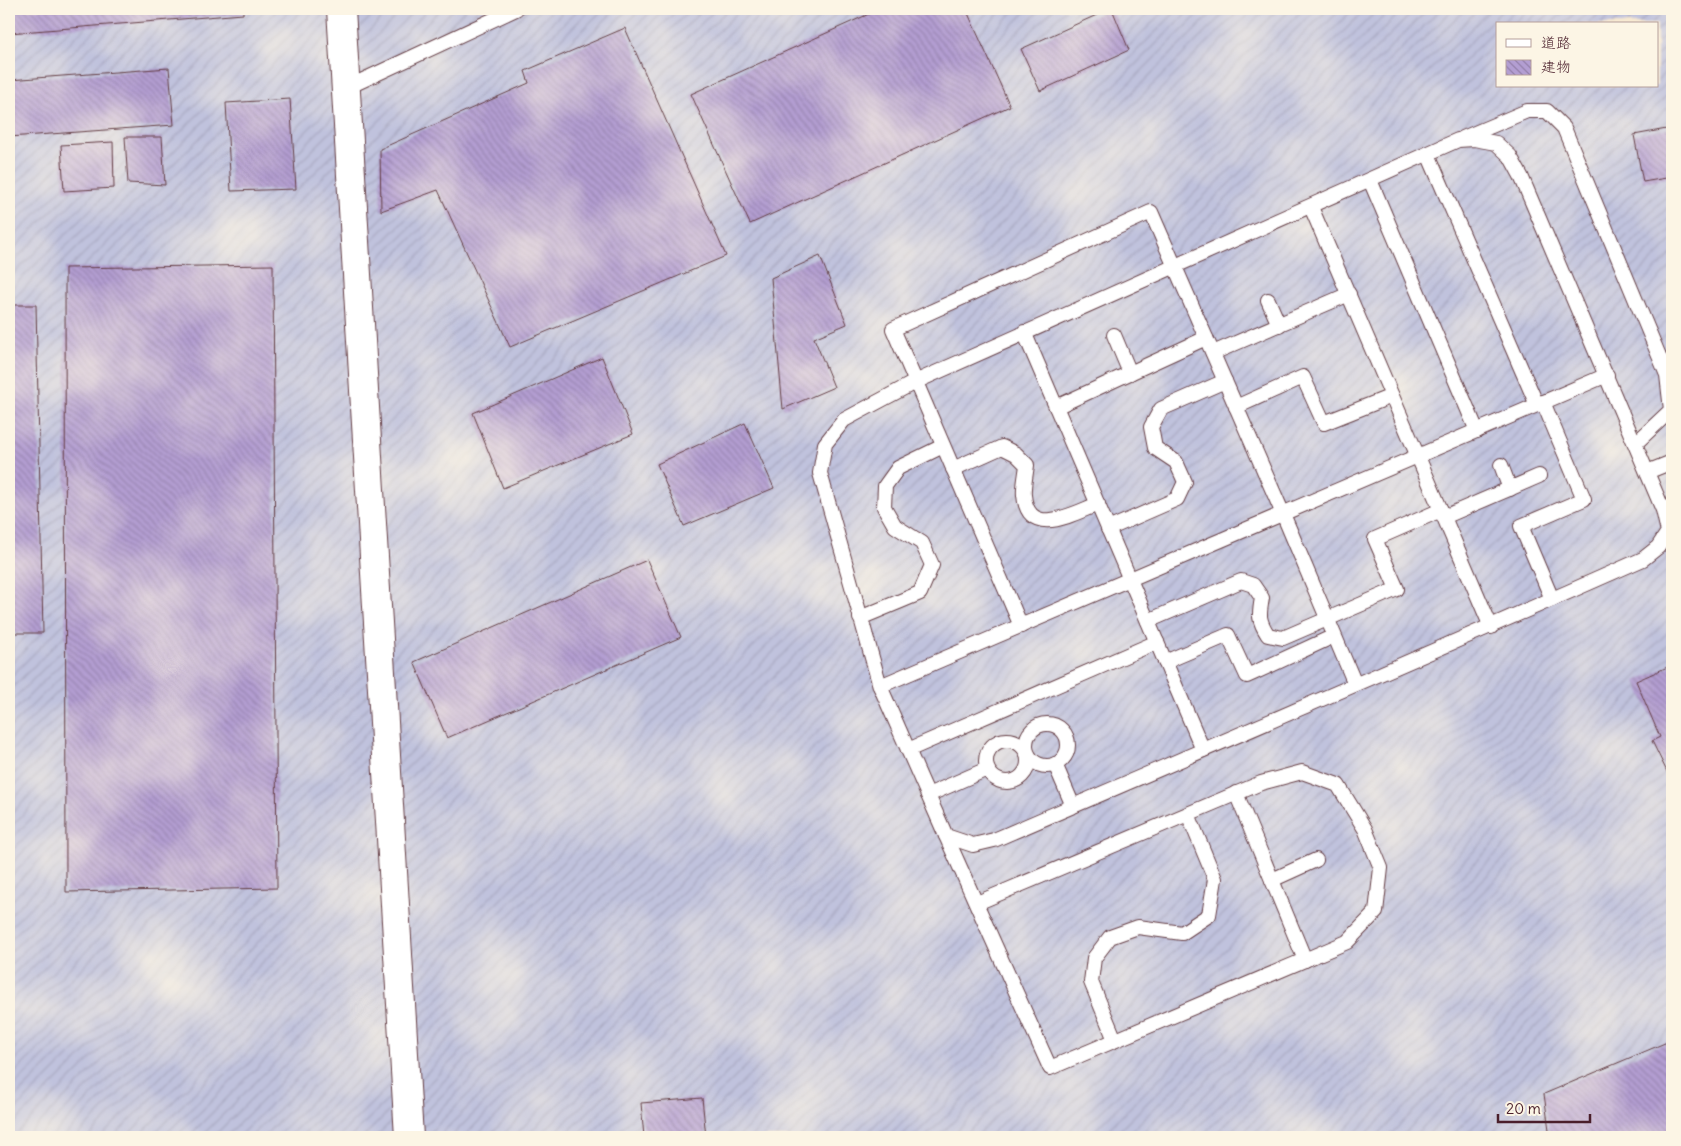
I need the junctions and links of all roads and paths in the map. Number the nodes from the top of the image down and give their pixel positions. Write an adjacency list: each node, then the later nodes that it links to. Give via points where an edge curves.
1 (341, 9): 3 (street)
2 (516, 9): 3 (lane)
3 (346, 88): 65 (street)
4 (1458, 140): 5 (lane); 17 (lane, via 1496,143 1510,156); 25 (lane, via 1527,111 1547,111 1564,128 1667,375 1671,410)
5 (1428, 154): 6 (lane); 21 (lane)
6 (1370, 180): 7 (lane); 24 (lane)
7 (1311, 207): 8 (lane); 9 (lane)
8 (1175, 266): 12 (lane); 14 (lane); 19 (lane, via 1151,212 892,329)
9 (1349, 294): 11 (lane); 20 (lane)
10 (1268, 300): 11 (lane)
11 (1279, 325): 15 (lane)
12 (1024, 332): 19 (lane); 23 (lane)
13 (1114, 335): 16 (lane)
14 (1206, 338): 15 (lane); 16 (lane)
15 (1213, 353): 18 (lane)
16 (1130, 373): 23 (lane)
17 (1607, 375): 21 (lane); 25 (lane)
18 (1225, 381): 22 (lane); 37 (lane, via 1161,408 1151,427 1155,448 1176,462 1185,482 1177,499)
19 (915, 382): 26 (lane); 40 (lane, via 844,420 825,444 820,473)
20 (1392, 396): 22 (lane, via 1324,424 1303,377); 27 (lane)
21 (1540, 404): 24 (lane); 39 (lane, via 1584,499 1521,526)
22 (1236, 406): 36 (lane)
23 (1056, 407): 34 (lane)
24 (1477, 431): 27 (lane)
25 (1636, 443): 31 (lane)
26 (943, 446): 30 (lane); 40 (lane, via 898,468 885,486 884,507 895,526 922,544 932,565 920,593)
27 (1418, 456): 35 (lane); 36 (lane)
28 (1672, 462): 31 (lane)
29 (1501, 465): 33 (lane)
30 (953, 469): 34 (lane, via 1002,448 1016,454 1027,465 1023,493 1030,514 1053,522); 43 (lane)
31 (1647, 472): 39 (lane, via 1663,510 1668,532 1658,546 1643,559)
32 (1540, 476): 33 (lane)
33 (1510, 489): 35 (lane)
34 (1098, 504): 37 (lane)
35 (1443, 513): 41 (lane, via 1375,539 1397,590); 44 (lane)
36 (1283, 514): 38 (lane); 41 (lane)
37 (1108, 529): 38 (lane)
38 (1130, 579): 42 (lane); 43 (lane)
39 (1552, 599): 44 (lane)
40 (860, 618): 49 (lane)
41 (1328, 620): 42 (lane, via 1283,638 1268,635 1260,624 1262,598 1253,585 1241,581); 45 (lane)
42 (1148, 621): 46 (lane)
43 (1021, 626): 49 (lane)
44 (1491, 627): 48 (lane)
45 (1334, 636): 47 (lane, via 1247,676 1228,635); 48 (lane)
46 (1157, 642): 47 (lane); 50 (lane)
47 (1165, 662): 51 (lane)
48 (1355, 684): 51 (lane)
49 (880, 686): 50 (lane)
50 (908, 750): 56 (lane)
51 (1203, 750): 57 (lane)
52 (1027, 753): 53 (lane, via 1036,763); 53 (lane, via 1025,746 1030,732 1042,724 1056,725 1068,742 1065,755); 54 (lane, via 1023,746 1010,740 996,743 987,754); 54 (lane, via 1028,766 1015,781 1002,782)
53 (1055, 764): 57 (lane)
54 (987, 769): 56 (lane)
55 (1236, 793): 58 (lane); 61 (lane); 63 (lane, via 1302,772 1338,785 1365,828 1381,868 1376,912 1347,942)
56 (928, 795): 59 (lane)
57 (1073, 806): 59 (lane, via 994,840 973,845)
58 (1188, 814): 62 (lane); 64 (lane, via 1215,880 1209,915 1182,933 1138,928 1110,937 1094,958 1091,982)
59 (946, 836): 62 (lane)
60 (1316, 860): 61 (lane)
61 (1272, 880): 63 (lane)
62 (978, 903): 64 (lane, via 1050,1068)
63 (1305, 960): 64 (lane)
64 (1115, 1040)
65 (409, 1137)

